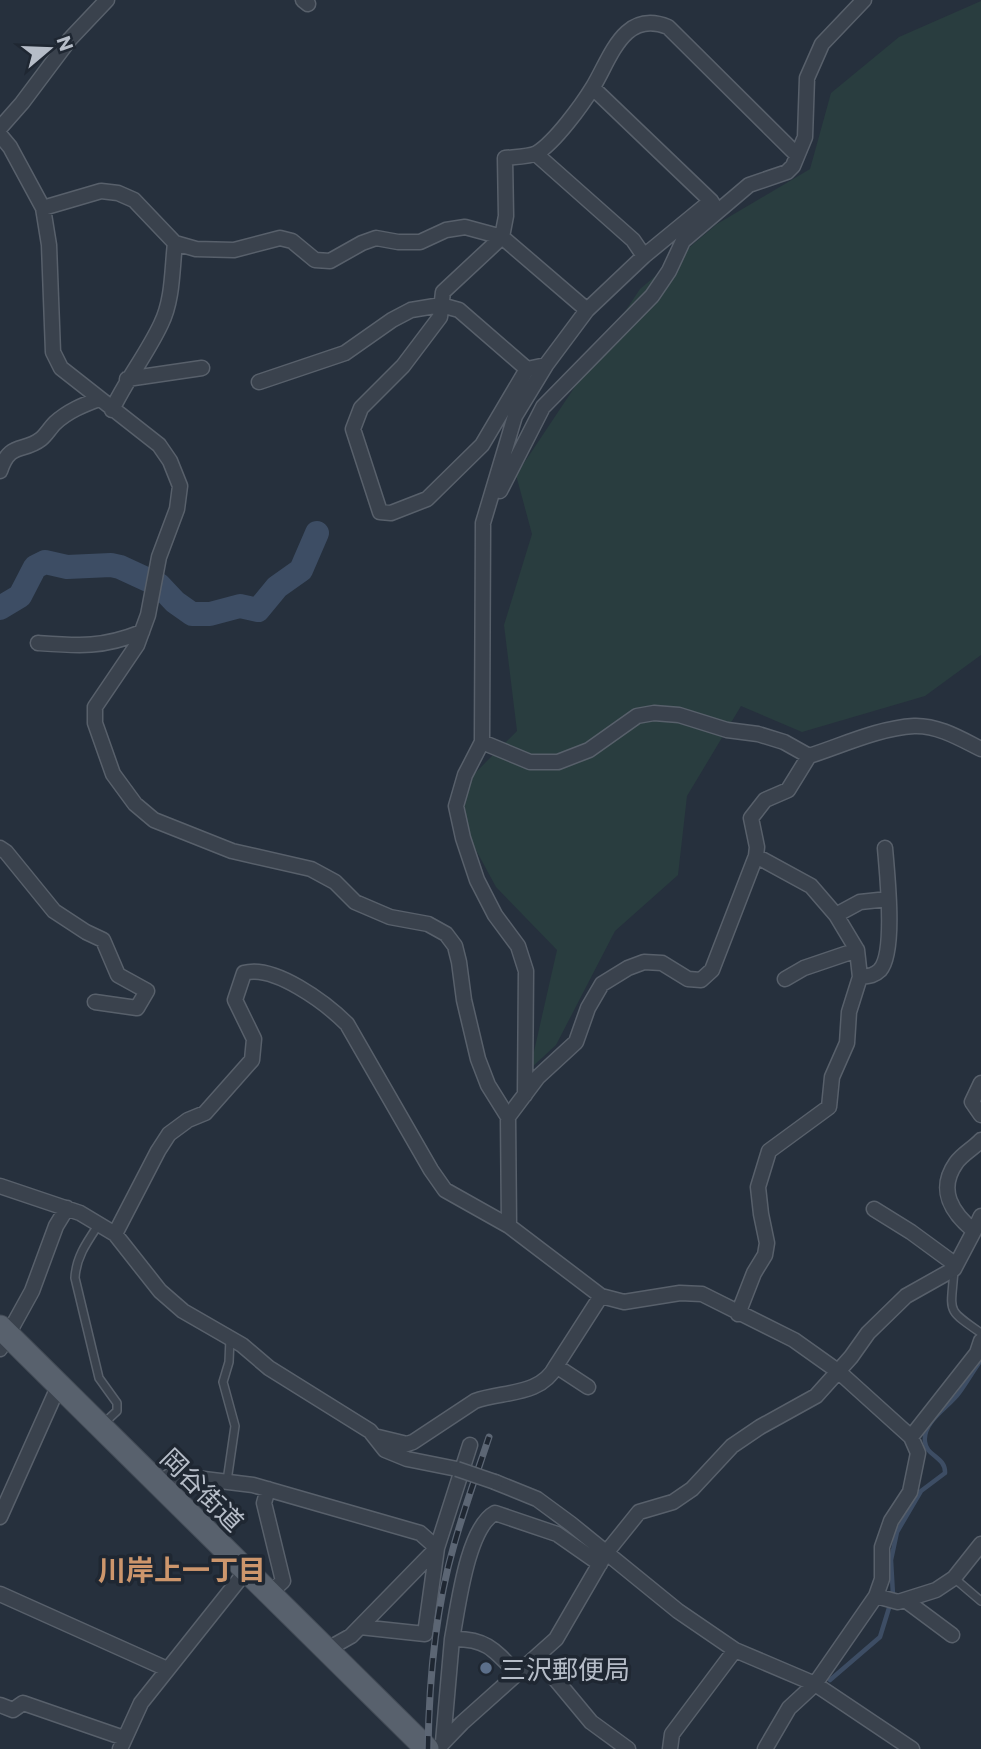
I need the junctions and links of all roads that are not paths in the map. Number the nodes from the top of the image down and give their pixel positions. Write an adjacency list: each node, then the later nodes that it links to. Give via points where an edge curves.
1 (107, 0): 4 (street)
2 (864, 0): 7 (street, via 822,44 807,78 805,137)
3 (593, 88): 6 (street); 7 (street, via 625,33 642,23 655,22 668,27); 8 (street)
4 (0, 128)
5 (0, 135): 9 (street)
6 (536, 154): 10 (street, via 505,158); 12 (street, via 633,240)
7 (797, 155): 8 (street, via 787,172 749,185)
8 (714, 206): 12 (street); 23 (street, via 683,241 652,296 543,407)
9 (43, 208): 11 (street, via 101,191 118,193 134,200); 20 (street, via 53,352 61,368)
10 (502, 237): 11 (street, via 465,227 420,242 376,238 330,261 316,260 292,241 280,238 233,250 195,249); 13 (street, via 443,292); 14 (street)
11 (175, 243): 18 (street, via 162,323)
12 (643, 256): 14 (street)
13 (442, 305): 17 (street, via 459,310); 17 (street, via 440,317 403,366 361,408 353,429 380,512 391,513 427,499 482,445); 19 (street, via 411,310 345,353)
14 (587, 310): 15 (street)
15 (546, 365): 17 (street); 23 (street, via 515,416)
16 (202, 368): 18 (street)
17 (527, 369)
18 (127, 379): 21 (street)
19 (259, 382)
20 (99, 399): 21 (street); 22 (street, via 78,406 40,440 14,449)
21 (112, 410): 24 (street, via 159,445 180,486)
22 (0, 471)
23 (483, 523): 26 (street)
24 (142, 632): 25 (street, via 83,647); 41 (street, via 95,707 94,723 113,774 135,804 154,820 232,852 311,869 335,882 355,902 446,934 455,946 478,1059)
25 (38, 643)
26 (482, 742): 28 (street, via 530,762 558,762 589,750 637,716 654,713 758,734); 39 (street, via 456,806 477,880 518,946 526,971)
27 (981, 749): 28 (street, via 946,732 916,726 877,733)
28 (810, 755): 31 (street, via 788,790 765,800 751,818)
29 (0, 848): 37 (street, via 54,912 103,940 118,975 147,991 137,1008)
30 (886, 848): 32 (street)
31 (756, 856): 33 (street, via 811,886); 39 (street, via 712,970 701,980 688,979 662,963 644,962 602,984 576,1042 538,1077)
32 (888, 899): 33 (street, via 860,902); 35 (street, via 890,943 882,968 872,976)
33 (836, 915): 34 (street)
34 (857, 950): 35 (street); 36 (street)
35 (860, 977): 53 (street, via 849,1012 847,1043 832,1077 829,1107 769,1151 764,1161 758,1187 765,1255)
36 (785, 979)
37 (95, 1002)
38 (981, 1083): 40 (street, via 972,1102)
39 (526, 1095): 41 (street)
40 (981, 1115)
41 (508, 1117): 48 (street)
42 (981, 1140): 49 (street, via 956,1162 946,1191 955,1213)
43 (0, 1186): 44 (street)
44 (67, 1208): 47 (street); 55 (street, via 32,1291)
45 (874, 1209): 51 (street)
46 (981, 1216): 49 (street)
47 (99, 1224): 50 (street); 62 (lane, via 80,1254 75,1278 99,1378 118,1408)
48 (509, 1226): 50 (street, via 445,1190 347,1024 334,1010 267,972 252,970 244,973 235,1000 254,1039 252,1060 205,1113 169,1134); 52 (street)
49 (974, 1231): 51 (street)
50 (115, 1234): 56 (street, via 160,1291 183,1311)
51 (955, 1267): 54 (lane, via 951,1308); 59 (street, via 906,1296 868,1333)
52 (601, 1296): 53 (street, via 624,1302 702,1294); 58 (street)
53 (738, 1314): 59 (street, via 794,1340)
54 (981, 1333)
55 (3, 1337): 60 (main road, 岡谷街道)
56 (230, 1337): 63 (street); 66 (lane, via 223,1382 235,1426)
57 (979, 1352): 64 (street)
58 (556, 1366): 61 (street); 63 (street, via 543,1382 475,1401 413,1442)
59 (839, 1372): 64 (street); 72 (street, via 816,1396 732,1446 692,1489 673,1502 639,1512)
60 (59, 1385): 62 (main road, 岡谷街道); 69 (street)
61 (588, 1387)
62 (100, 1427): 67 (main road, 岡谷街道)
63 (374, 1436): 72 (street, bridge, via 385,1450 407,1459 457,1469 537,1499)
64 (911, 1437): 77 (street, via 918,1453 911,1492 891,1521 882,1547 882,1578)
65 (470, 1445): 71 (street)
66 (227, 1481): 67 (street, via 172,1475); 68 (street)
67 (158, 1485): 73 (main road, 岡谷街道)
68 (268, 1489): 71 (street, via 420,1533); 75 (street, via 264,1503 283,1581)
69 (0, 1517)
70 (981, 1544): 74 (street)
71 (437, 1548): 80 (street); 80 (street, via 425,1634)
72 (603, 1558): 82 (street, via 529,1523 495,1513 487,1517 469,1550); 84 (street); 85 (street, via 556,1639)
73 (246, 1571): 75 (main road, 岡谷街道); 86 (street)
74 (954, 1578): 78 (street, via 936,1590); 79 (lane)
75 (270, 1593): 83 (main road, 岡谷街道)
76 (0, 1594): 86 (street)
77 (876, 1596): 78 (street); 88 (street)
78 (905, 1600): 81 (street)
79 (981, 1601)
80 (360, 1627): 83 (street)
81 (952, 1635)
82 (452, 1639): 87 (street, via 471,1639 492,1647); 91 (street)
83 (326, 1650): 91 (main road, 岡谷街道)
84 (735, 1650): 88 (street); 93 (street, via 672,1734)
85 (537, 1657): 87 (street); 92 (street, via 591,1722)
86 (167, 1669): 90 (street, via 141,1703)
87 (517, 1674): 91 (street)
88 (815, 1684): 94 (street, via 789,1708); 95 (street)
89 (0, 1705): 90 (street, via 13,1710 23,1703)
90 (122, 1744)
91 (431, 1747)
92 (623, 1748)
93 (670, 1749)
94 (765, 1749)
95 (912, 1749)

